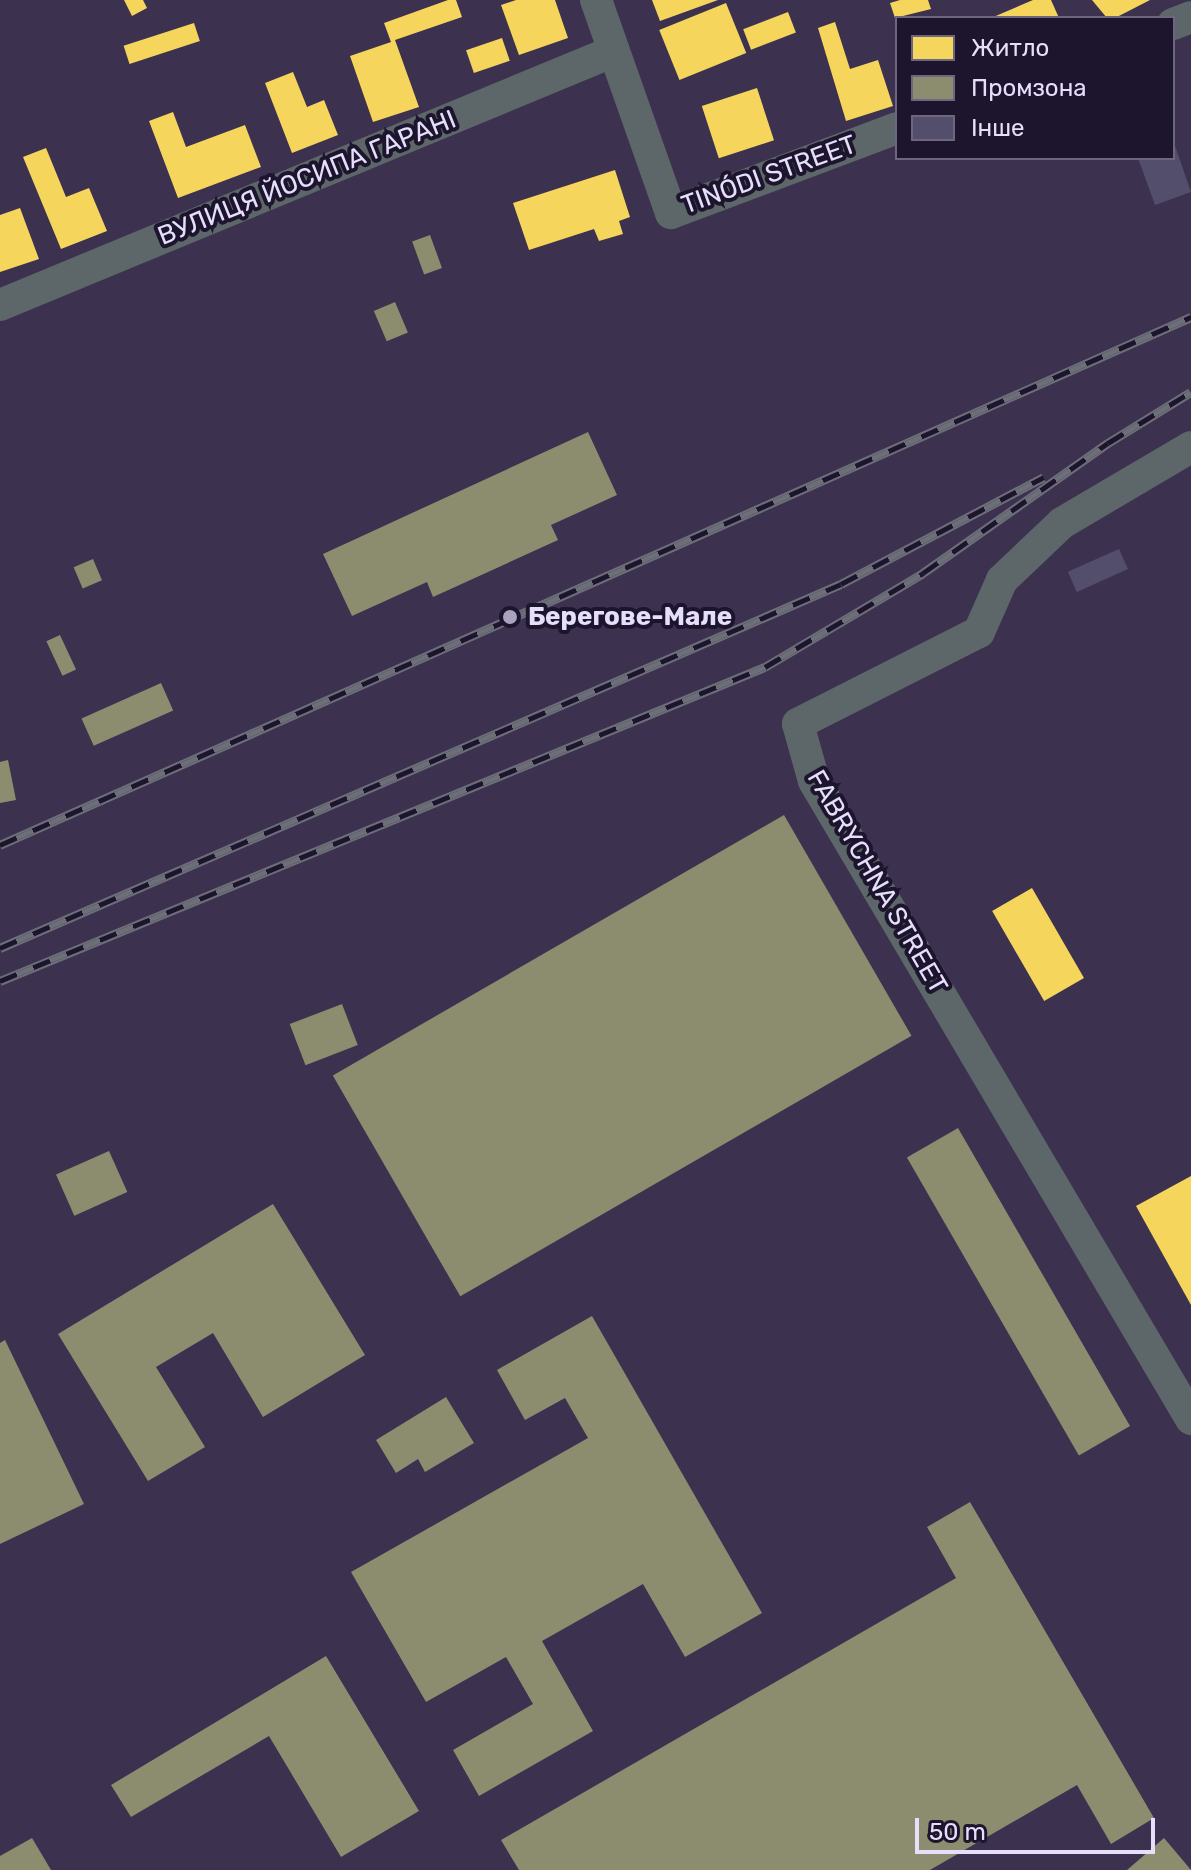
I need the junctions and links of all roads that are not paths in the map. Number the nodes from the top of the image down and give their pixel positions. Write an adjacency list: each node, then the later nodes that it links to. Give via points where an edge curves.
1 (596, 0): 2 (street, TINÓDI STREET)
2 (614, 51): 3 (street, TINÓDI STREET, via 671,213); 4 (street, ВУЛИЦЯ ЙОСИПА ГАРАНІ)
3 (895, 129)
4 (0, 305)
5 (1191, 447): 6 (street, FABRYCHNA STREET, via 1062,523 1002,580 979,632 798,724 814,781)
6 (1191, 1419)

